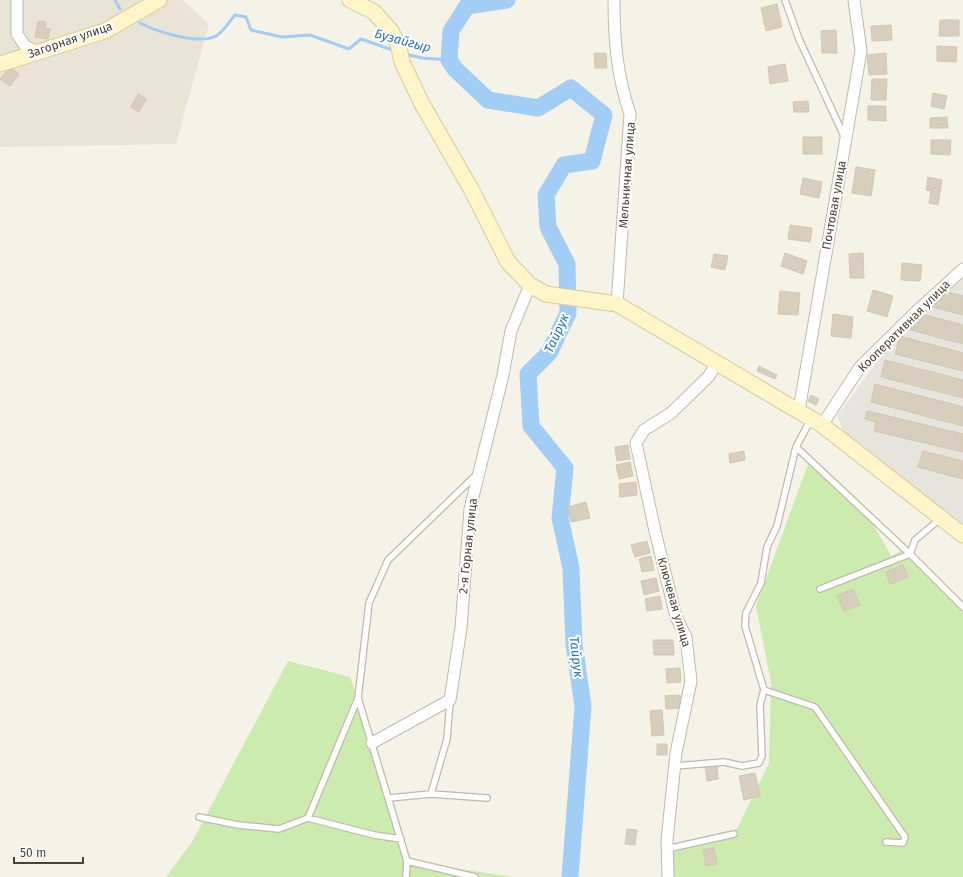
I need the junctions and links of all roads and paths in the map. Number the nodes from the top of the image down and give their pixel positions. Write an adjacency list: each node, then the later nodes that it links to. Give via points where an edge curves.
1 (17, 0): 7 (street, via 17,34 25,46)
2 (159, 0): 7 (street, Загорная улица, via 105,31)
3 (350, 0): 11 (street, via 374,12 391,31 422,104 508,262)
4 (614, 0): 12 (street, Мельничная улица, via 614,41 621,86 630,114)
5 (785, 0): 9 (lane, via 798,40)
6 (854, 0): 9 (street, Почтовая улица, via 861,52)
7 (37, 52): 8 (street, Загорная улица)
8 (0, 64)
9 (845, 138): 14 (street, Почтовая улица)
10 (963, 269): 14 (street, Кооперативная улица, via 918,310)
11 (530, 285): 12 (street, via 546,294); 16 (street, 2-я Горная улица, via 512,331)
12 (617, 304): 13 (street)
13 (717, 362): 14 (street); 26 (street, Ключевая улица, via 709,376 671,413 644,430 636,443 654,531 676,618 687,644 691,681)
14 (811, 418): 15 (lane); 17 (street)
15 (796, 447): 19 (lane); 22 (lane, via 777,526 767,546 761,582 746,613 745,626)
16 (478, 473): 23 (lane, via 388,560 369,603); 24 (street, 2-я Горная улица, via 470,509 461,628)
17 (941, 518): 18 (street); 19 (lane, via 915,540)
18 (963, 535)
19 (910, 554): 20 (lane); 21 (lane)
20 (820, 589)
21 (963, 607)
22 (764, 690): 26 (lane, via 760,705 762,756 759,763 742,766 724,762); 34 (lane, via 815,707 905,837 903,843)
23 (358, 698): 25 (lane); 31 (lane)
24 (450, 700): 25 (street); 27 (lane, via 447,739)
25 (372, 744): 28 (lane)
26 (675, 766): 35 (street, Ключевая улица)
27 (431, 794): 28 (lane); 29 (lane)
28 (389, 798): 33 (lane)
29 (487, 798)
30 (199, 817): 31 (lane, via 238,825 278,829)
31 (308, 818): 33 (lane, via 374,835)
32 (734, 834): 35 (lane)
33 (401, 839): 36 (lane)
34 (886, 842)
35 (667, 849): 39 (street, Ключевая улица)
36 (407, 861): 37 (lane); 38 (lane)
37 (406, 877)
38 (475, 877)
39 (668, 877)

